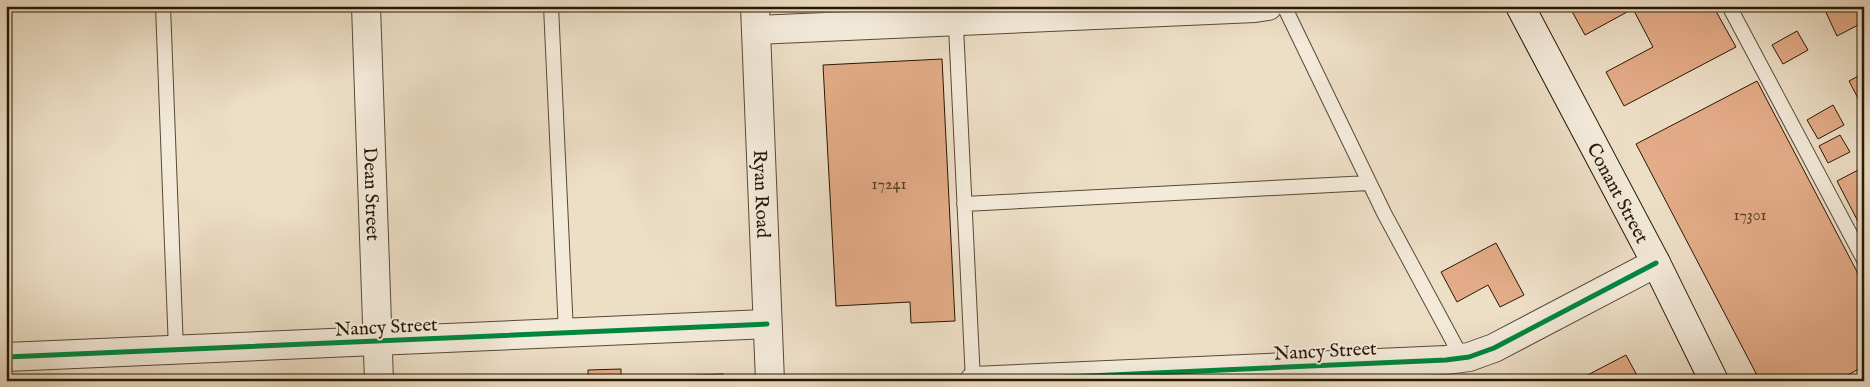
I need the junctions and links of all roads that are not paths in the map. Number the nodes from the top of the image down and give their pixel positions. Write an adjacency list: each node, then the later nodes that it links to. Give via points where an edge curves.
1 (163, 6): 17 (lane)
2 (366, 6): 16 (street, Dean Street)
3 (552, 6): 15 (lane)
4 (1268, 6): 8 (street)
5 (1284, 6): 10 (lane)
6 (1520, 6): 13 (street, Conant Street)
7 (1729, 6): 12 (lane)
8 (955, 14): 9 (street); 11 (lane)
9 (755, 18): 14 (street, Ryan Road)
10 (1369, 183): 11 (lane); 19 (lane)
11 (964, 204): 22 (lane)
12 (1864, 260)
13 (1656, 263): 19 (street, Nancy Street, via 1494,348); 23 (street, Conant Street)
14 (767, 324): 15 (street, Nancy Street); 21 (street, Ryan Road)
15 (566, 333): 16 (street, Nancy Street)
16 (378, 341): 17 (street, Nancy Street); 20 (street, Dean Street)
17 (176, 350): 18 (street, Nancy Street)
18 (6, 357)
19 (1466, 357): 22 (street, Nancy Street)
20 (379, 381)
21 (770, 381)
22 (974, 381)
23 (1714, 381)

